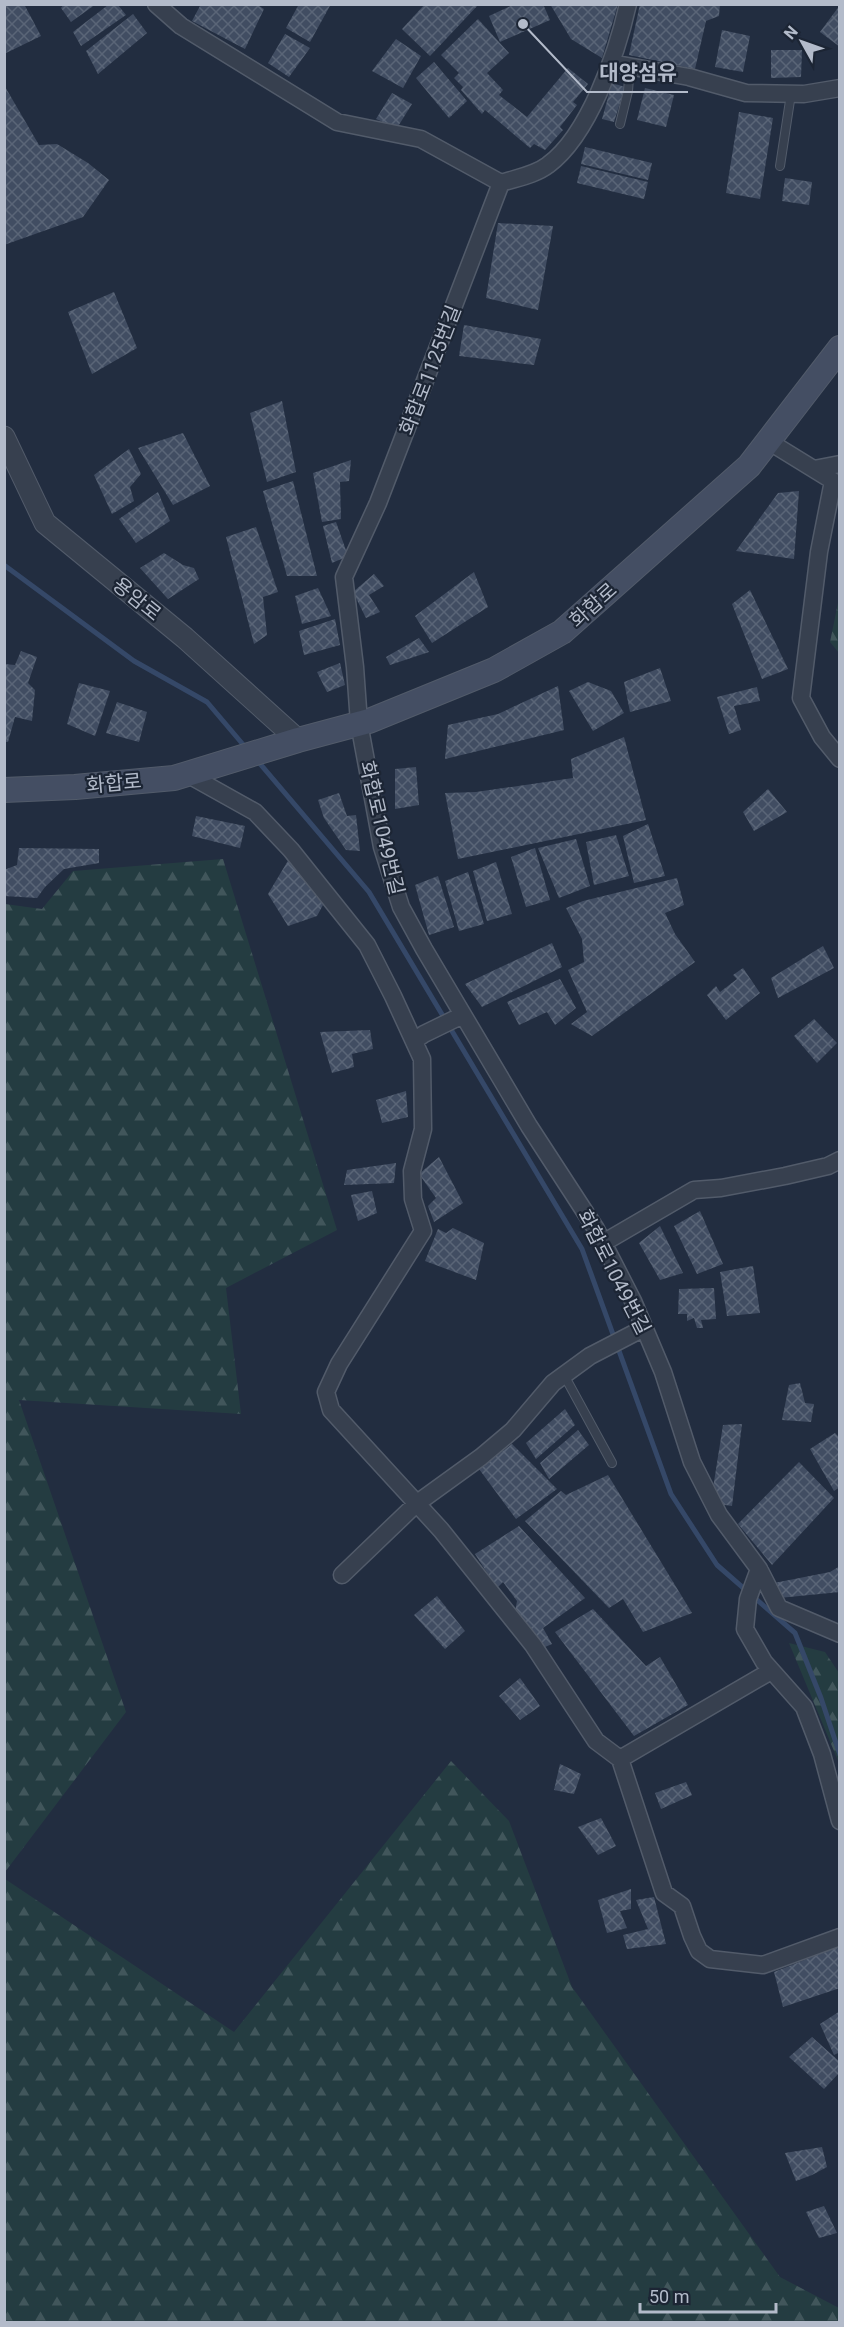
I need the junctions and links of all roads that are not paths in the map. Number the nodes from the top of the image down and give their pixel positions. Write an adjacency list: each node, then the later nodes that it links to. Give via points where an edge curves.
1 (156, 4): 9 (street, via 182,26 337,122 421,139)
2 (628, 4): 3 (street)
3 (611, 63): 4 (street); 9 (street, via 588,113 557,158 535,172)
4 (630, 66): 6 (street, via 746,93); 7 (lane)
5 (840, 88): 6 (street)
6 (791, 94): 8 (lane)
7 (620, 124)
8 (780, 166)
9 (501, 183): 15 (street, 화합로1125번길, via 378,503 344,577)
10 (840, 348): 12 (main road, 화합로)
11 (4, 437): 16 (street, 용암로, via 45,523 185,638)
12 (768, 441): 14 (street); 15 (main road, 화합로, via 749,466 562,632 494,670)
13 (840, 464): 14 (street)
14 (814, 469): 17 (street, via 833,481 819,552 801,698 822,737)
15 (359, 723): 16 (main road, 화합로); 20 (street, 화합로1049번길, via 382,847 401,907)
16 (298, 740): 18 (main road, 화합로)
17 (840, 759)
18 (187, 774): 19 (main road, 화합로, via 75,787); 21 (street, via 255,812 291,850 366,945)
19 (4, 790)
20 (461, 1017): 21 (street); 23 (street, 화합로1049번길)
21 (419, 1038): 27 (street, via 423,1129 411,1171 413,1199 423,1231 339,1364 326,1392 331,1410)
22 (840, 1160): 23 (street, via 785,1176 694,1190)
23 (603, 1243): 24 (street, 화합로1049번길)
24 (644, 1328): 25 (street, via 590,1356); 29 (street, 화합로1049번길, via 692,1461 719,1515)
25 (564, 1375): 26 (lane); 27 (street, via 513,1430)
26 (612, 1463)
27 (416, 1504): 28 (street); 32 (street, via 533,1645 596,1741)
28 (342, 1575)
29 (757, 1576): 30 (street, 화합로1049번길, via 779,1608); 31 (street, via 748,1599 745,1629)
30 (840, 1634)
31 (771, 1671): 32 (street); 33 (street, via 804,1707 822,1754)
32 (620, 1759): 34 (street, via 664,1893 682,1906 699,1951 710,1959 763,1965)
33 (840, 1821)
34 (840, 1936)

